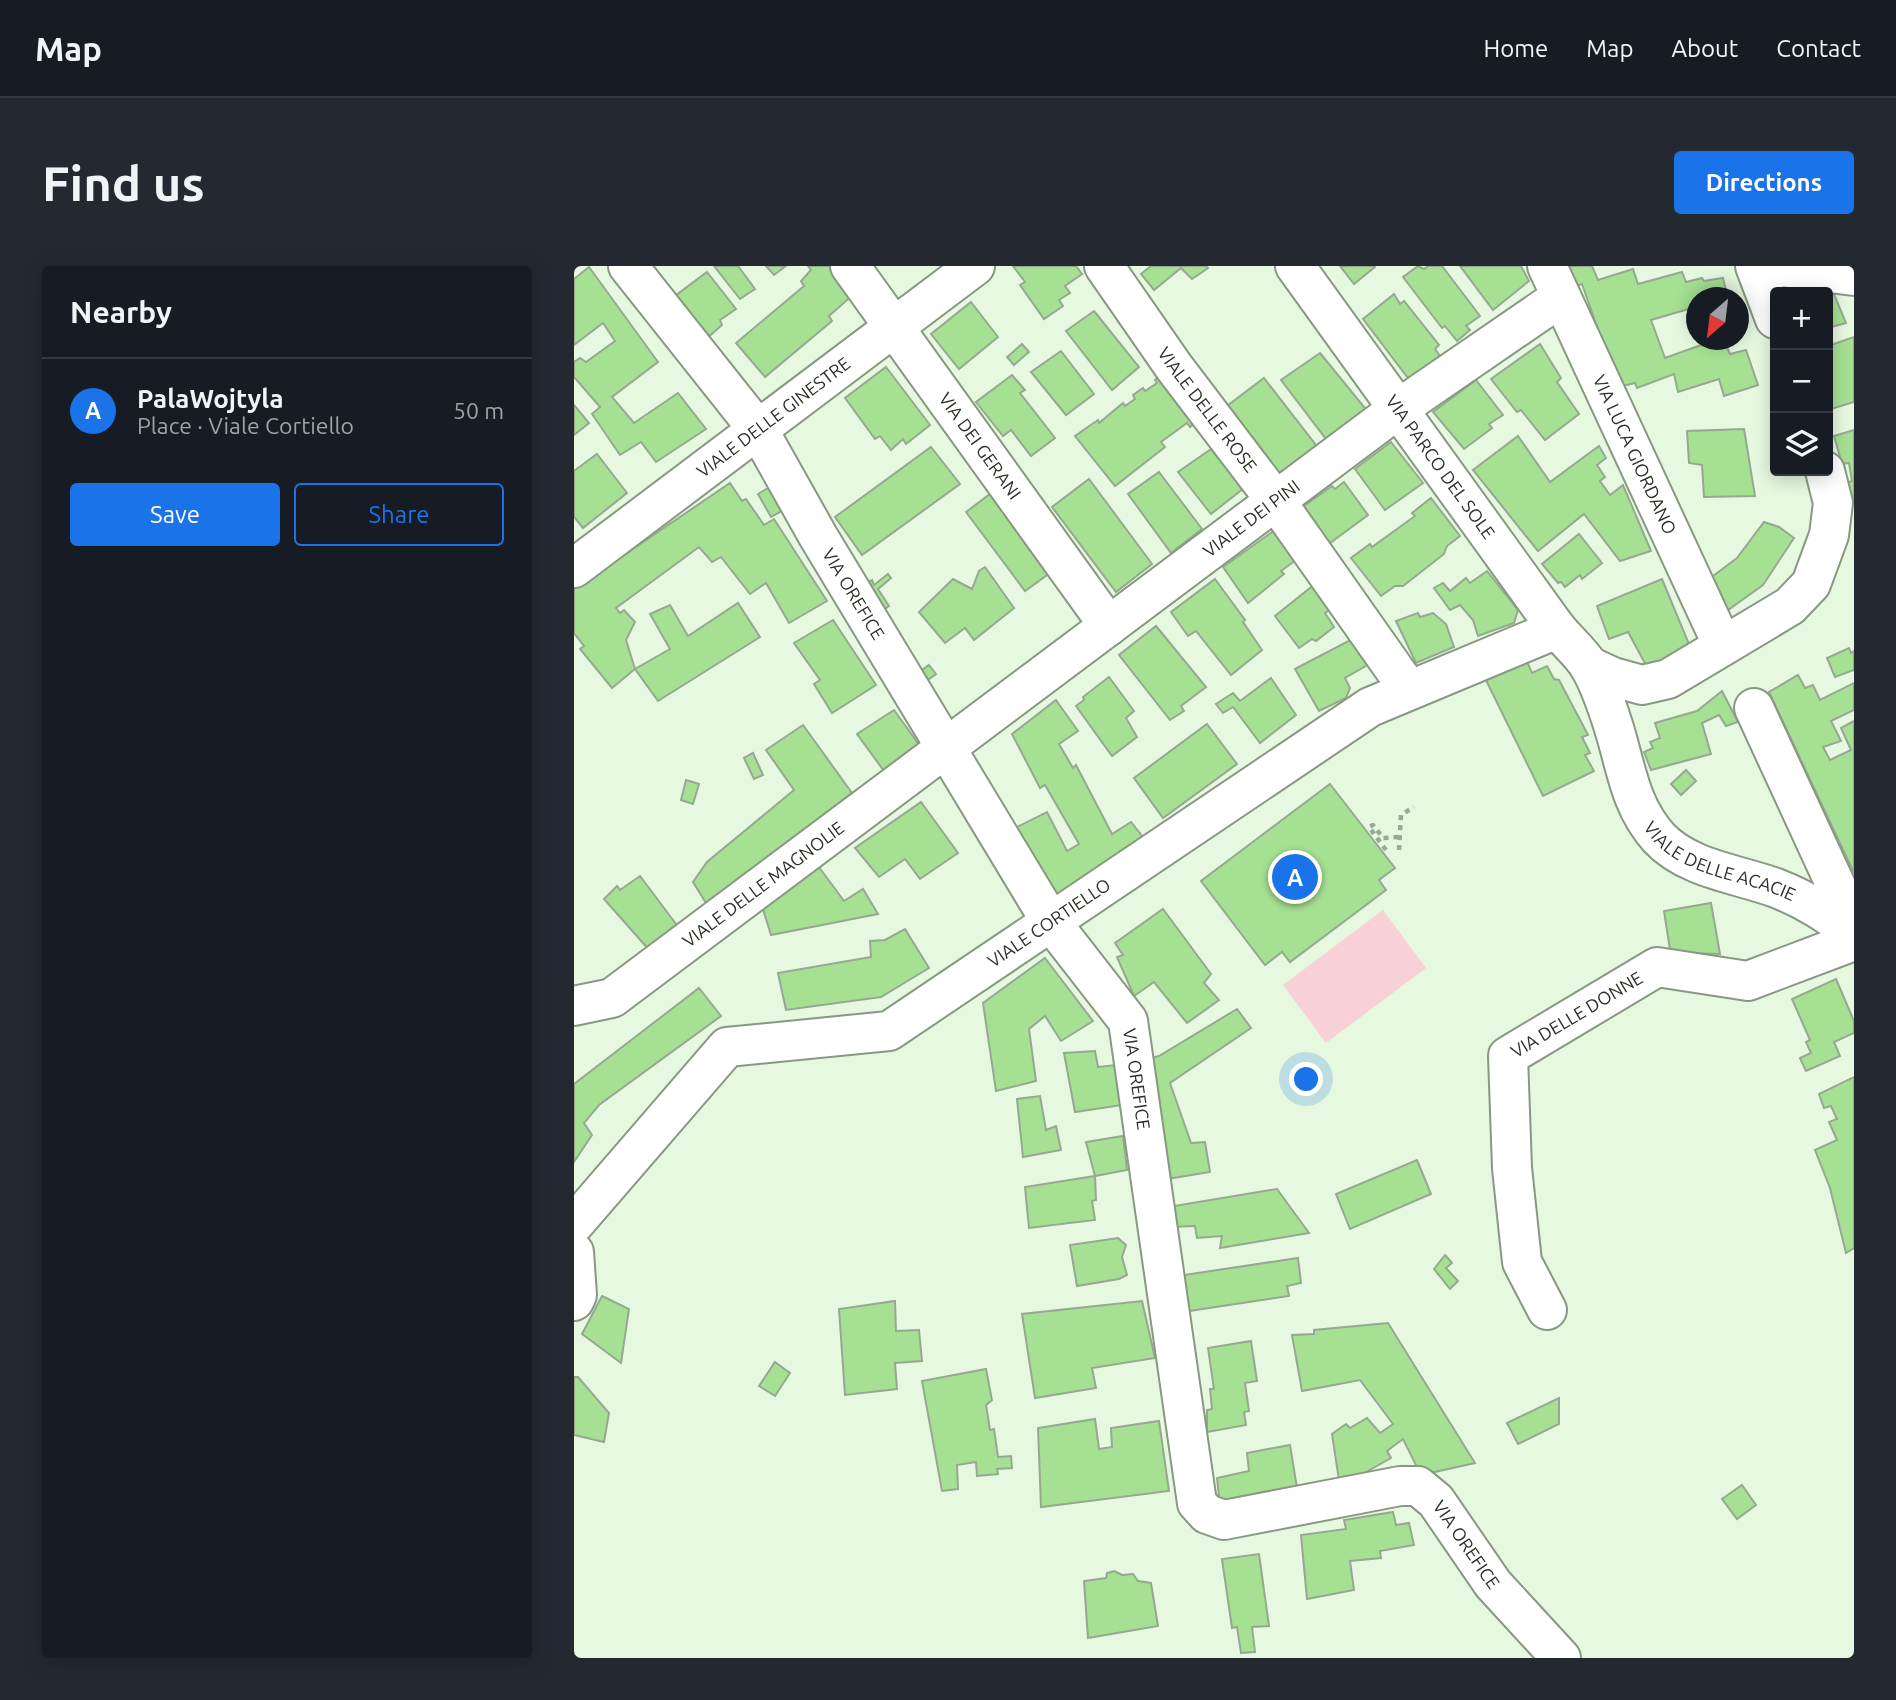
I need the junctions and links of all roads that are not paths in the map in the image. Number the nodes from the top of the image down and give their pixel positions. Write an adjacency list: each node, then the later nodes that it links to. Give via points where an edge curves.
1 (628, 266): 13 (street, VIA OREFICE)
2 (850, 266): 11 (street, VIA DEI GERANI)
3 (975, 266): 11 (street, VIALE DELLE GINESTRE)
4 (1104, 266): 15 (street, VIALE DELLE ROSE)
5 (1295, 266): 12 (street, VIA PARCO DEL SOLE)
6 (1755, 266): 10 (street)
7 (1772, 266): 8 (street)
8 (1854, 276)
9 (1554, 281): 12 (street, VIALE DEI PINI); 19 (street, VIA LUCA GIORDANO)
10 (1770, 306)
11 (895, 326): 13 (street, VIALE DELLE GINESTRE); 17 (street, VIA DEI GERANI)
12 (1398, 409): 15 (street, VIALE DEI PINI); 18 (street, VIA PARCO DEL SOLE)
13 (759, 430): 16 (street, VIALE DELLE GINESTRE); 24 (street, VIA OREFICE)
14 (1826, 476): 19 (street, VIALE DELLE ACACIE, via 1833,503 1829,535 1811,584 1790,606)
15 (1276, 501): 17 (street, VIALE DEI PINI); 22 (street, VIALE DELLE ROSE)
16 (574, 568)
17 (1110, 626): 24 (street, VIALE DEI PINI)
18 (1557, 629): 20 (street, VIA PARCO DEL SOLE); 22 (street, VIALE CORTIELLO)
19 (1722, 644): 21 (street, VIALE DELLE ACACIE)
20 (1589, 666): 21 (street, VIALE DELLE ACACIE, via 1642,685); 25 (street, VIALE DELLE ACACIE)
21 (1668, 679): 25 (street, VIALE DELLE ACACIE, via 1634,713 1624,732)
22 (1409, 690): 26 (street, VIALE CORTIELLO, via 1370,707)
23 (1754, 708): 27 (street)
24 (946, 748): 26 (street, VIA OREFICE); 30 (street, VIALE DELLE MAGNOLIE, via 612,998)
25 (1622, 759): 28 (street, VIALE DELLE ACACIE, via 1643,818 1661,840 1705,866 1819,907)
26 (1051, 922): 31 (street, VIALE CORTIELLO, via 889,1031 727,1048); 35 (street, VIA OREFICE, via 1128,1021 1197,1503 1207,1514 1224,1520 1418,1486 1436,1501 1493,1584)
27 (1854, 925)
28 (1854, 934)
29 (1854, 941): 34 (street, VIA DELLE DONNE, via 1748,981 1657,967 1508,1056 1512,1168 1522,1262)
30 (574, 1006)
31 (574, 1224)
32 (574, 1252): 33 (street)
33 (574, 1301)
34 (1547, 1310)
35 (1561, 1658)

